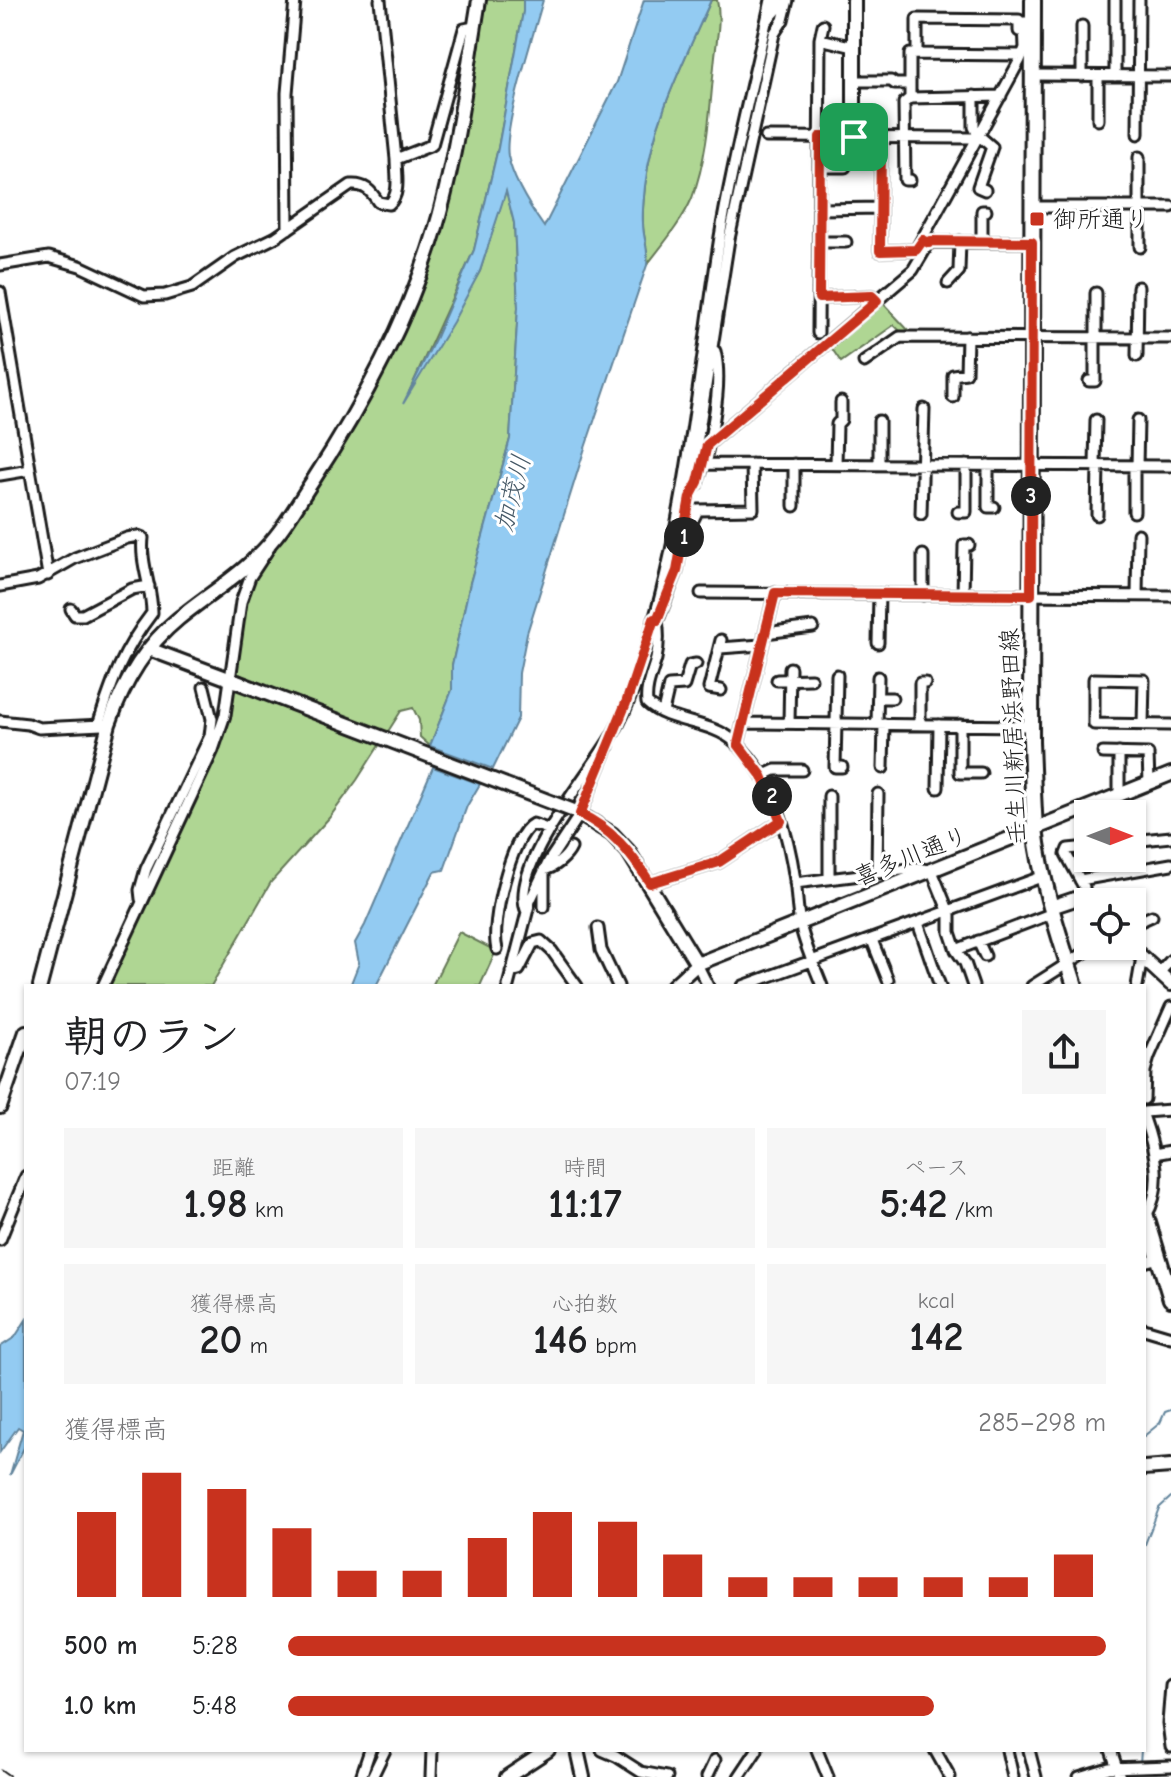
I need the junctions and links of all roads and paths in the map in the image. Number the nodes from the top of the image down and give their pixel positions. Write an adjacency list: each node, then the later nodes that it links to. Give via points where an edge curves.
1 (295, 0): 51 (street, via 287,93)
2 (380, 0): 40 (street)
3 (479, 0): 15 (street)
4 (771, 0): 11 (street)
5 (779, 0): 11 (street)
6 (788, 0): 72 (street, via 774,34 743,172)
7 (854, 0): 17 (street)
8 (1033, 0): 12 (main road, 壬生川新居浜野田線)
9 (1115, 0): 23 (street)
10 (1139, 0): 24 (street)
11 (767, 21): 121 (street, via 721,231 677,523)
12 (1032, 22): 19 (street, via 1024,22 1025,48); 20 (main road, 壬生川新居浜野田線)
13 (823, 25): 16 (street)
14 (1082, 26): 21 (street)
15 (474, 27): 40 (street, via 464,29 432,145); 106 (street, via 444,198 419,278 356,408)
16 (820, 39): 17 (street); 35 (street)
17 (854, 47): 26 (street)
18 (917, 54): 19 (street); 19 (street, via 917,19 946,19 1019,20); 27 (street, via 910,54)
19 (1020, 55): 29 (street)
20 (1032, 75): 21 (street); 45 (main road, 壬生川新居浜野田線)
21 (1082, 76): 22 (street)
22 (1098, 76): 23 (street); 31 (street)
23 (1115, 76): 24 (street)
24 (1139, 76): 25 (street); 32 (street)
25 (1171, 76)
26 (854, 81): 27 (street); 36 (street)
27 (910, 84): 30 (street)
28 (974, 96): 29 (street); 30 (street); 33 (street)
29 (1001, 96): 33 (street)
30 (910, 98): 38 (street, via 904,103)
31 (1098, 120)
32 (1138, 134)
33 (978, 135): 38 (street); 44 (street, via 992,147 978,187); 56 (street)
34 (766, 137): 35 (street)
35 (820, 137): 36 (street); 41 (street)
36 (854, 137): 37 (street)
37 (881, 137): 38 (street); 48 (street)
38 (905, 138): 43 (street, via 905,180)
39 (1139, 157): 46 (street)
40 (396, 159): 51 (street, via 396,192 389,204 378,202 360,184 351,185)
41 (820, 167): 42 (street); 49 (street)
42 (845, 167)
43 (910, 180)
44 (985, 190)
45 (1032, 207): 46 (street); 57 (main road, 壬生川新居浜野田線)
46 (1139, 207): 47 (street); 58 (street)
47 (1171, 207)
48 (880, 208): 49 (street); 56 (street, via 880,251 916,250)
49 (820, 209): 54 (street)
50 (986, 211): 53 (street)
51 (288, 229): 59 (street, via 192,287 165,295 144,296 49,257)
52 (960, 241): 53 (street); 56 (street); 60 (street, via 959,271)
53 (982, 241): 57 (street)
54 (819, 242): 55 (street); 64 (street)
55 (846, 242)
56 (926, 242): 65 (street, via 913,270)
57 (1032, 242): 68 (main road, 壬生川新居浜野田線)
58 (1140, 247)
59 (0, 265)
60 (948, 283)
61 (1138, 287): 70 (street)
62 (0, 292): 95 (street)
63 (1096, 293): 69 (street)
64 (819, 298): 65 (street); 66 (street)
65 (876, 299): 82 (street)
66 (818, 333)
67 (967, 337): 68 (street); 74 (street, via 900,337); 76 (street, via 966,373 953,375)
68 (1032, 337): 69 (street); 91 (main road, 壬生川新居浜野田線)
69 (1096, 338): 70 (street); 75 (street, via 1095,381)
70 (1137, 338): 71 (street); 73 (street)
71 (1171, 338)
72 (713, 344): 82 (street, via 718,373); 97 (street)
73 (1137, 356)
74 (864, 362)
75 (1089, 381)
76 (953, 397)
77 (841, 402): 86 (street)
78 (924, 409): 88 (street)
79 (1096, 420): 92 (street)
80 (1138, 420): 93 (street)
81 (879, 421): 87 (street)
82 (707, 445): 83 (street)
83 (703, 464): 84 (street); 97 (street)
84 (752, 464): 85 (street); 104 (street, via 753,509 698,510)
85 (794, 464): 86 (street); 98 (street)
86 (836, 464): 87 (street)
87 (879, 464): 88 (street)
88 (924, 465): 89 (street); 102 (street)
89 (966, 465): 90 (street); 100 (street, via 966,512)
90 (988, 465): 91 (street); 99 (street, via 988,507)
91 (1031, 465): 92 (street); 117 (main road, 壬生川新居浜野田線)
92 (1097, 465): 93 (street); 103 (street)
93 (1136, 466): 94 (street); 101 (street)
94 (1171, 466)
95 (30, 470): 96 (street); 109 (street)
96 (0, 475)
97 (690, 497): 104 (street)
98 (794, 506)
99 (994, 507)
100 (958, 512)
101 (1134, 512)
102 (921, 514)
103 (1097, 515)
104 (684, 534): 121 (street, via 673,586)
105 (1138, 534): 118 (street)
106 (275, 538): 126 (street); 131 (street, via 241,602)
107 (969, 545): 116 (street, via 964,545)
108 (923, 555): 115 (street)
109 (48, 575): 110 (street); 111 (street, via 75,558 138,536 143,538)
110 (0, 586)
111 (149, 586): 120 (street, via 132,589 83,615); 146 (street, via 152,613 116,669)
112 (701, 593): 113 (street)
113 (775, 593): 114 (street); 123 (street)
114 (879, 594): 115 (street); 124 (street)
115 (923, 595): 116 (street)
116 (963, 595): 117 (street)
117 (1031, 595): 118 (street); 152 (main road, 壬生川新居浜野田線)
118 (1137, 596): 119 (street)
119 (1171, 596)
120 (71, 609)
121 (656, 620): 140 (street, via 658,649 646,697 649,706); 153 (street)
122 (813, 627): 123 (street)
123 (765, 633): 125 (street)
124 (878, 643)
125 (761, 645): 137 (street, via 720,644 709,688); 142 (street)
126 (149, 649): 131 (street); 146 (street)
127 (696, 664): 140 (street, via 690,665 684,685 669,686)
128 (790, 668): 132 (street)
129 (837, 675): 144 (street)
130 (878, 677): 138 (street)
131 (230, 679): 168 (street, bridge); 188 (street, via 213,750)
132 (790, 679): 133 (street); 134 (street); 143 (street)
133 (811, 679)
134 (777, 680)
135 (925, 683): 147 (street, via 920,683)
136 (204, 687): 188 (street, via 212,719 210,736 146,869)
137 (721, 690)
138 (878, 698): 139 (street); 145 (street)
139 (892, 698)
140 (663, 712): 154 (street, via 704,725)
141 (0, 721): 146 (street, via 39,728)
142 (744, 723): 143 (street); 154 (street)
143 (789, 723): 144 (street)
144 (836, 724): 145 (street); 157 (street, via 835,767)
145 (881, 724): 147 (street); 158 (street)
146 (104, 725): 214 (street)
147 (920, 725): 148 (street)
148 (939, 725): 149 (street); 164 (street)
149 (960, 725): 152 (street); 160 (street, via 960,773)
150 (1143, 725): 150 (street, via 1094,724 1094,679 1144,680); 151 (street)
151 (1171, 725)
152 (1031, 726): 170 (main road, 壬生川新居浜野田線)
153 (614, 732): 168 (street); 171 (street)
154 (738, 744): 162 (street)
155 (1103, 753): 156 (street)
156 (1119, 753): 163 (street, via 1148,754); 166 (street)
157 (842, 767)
158 (883, 768)
159 (802, 770): 162 (street, via 775,770)
160 (981, 773)
161 (1171, 774): 163 (street, 喜多川通り)
162 (762, 776): 169 (street)
163 (1149, 783): 166 (street, 喜多川通り)
164 (938, 788)
165 (877, 794): 181 (street)
166 (1119, 795): 170 (street, 喜多川通り)
167 (829, 796): 183 (street)
168 (577, 813): 177 (street); 185 (street, via 612,834)
169 (781, 821): 185 (street, via 719,862); 186 (street)
170 (1035, 829): 178 (street, 喜多川通り); 182 (main road, 壬生川新居浜野田線)
171 (550, 830): 193 (street, via 524,886); 201 (street, via 533,824 524,830 502,893)
172 (1171, 837): 173 (street)
173 (1146, 840)
174 (571, 848): 177 (street, via 567,857)
175 (1074, 850): 179 (street, via 1066,851)
176 (1171, 864): 184 (street)
177 (544, 870): 190 (street); 193 (street)
178 (932, 871): 181 (street); 192 (street); 197 (street, 喜多川通り)
179 (1074, 871)
180 (1075, 872): 184 (street)
181 (877, 873): 183 (street)
182 (1044, 876): 191 (main road, 壬生川新居浜野田線); 192 (street)
183 (829, 879): 186 (street)
184 (1080, 880): 187 (street)
185 (650, 883): 210 (street)
186 (795, 883): 197 (street)
187 (1084, 888)
188 (141, 901): 215 (street)
189 (1074, 904): 191 (street)
190 (544, 907)
191 (1052, 910): 200 (street); 209 (main road, 壬生川新居浜野田線)
192 (948, 911): 196 (street); 202 (street)
193 (527, 912): 211 (street)
194 (1152, 916): 195 (street)
195 (1146, 919)
196 (918, 923): 199 (street); 223 (street)
197 (800, 925): 208 (street); 210 (street, 喜多川通り)
198 (598, 928): 218 (street, via 601,950)
199 (872, 940): 208 (street); 213 (street)
200 (978, 941): 202 (street); 203 (street)
201 (497, 949)
202 (956, 950): 224 (street)
203 (985, 956)
204 (1074, 959): 209 (street)
205 (1141, 960): 227 (street)
206 (1145, 960): 212 (street)
207 (1171, 960): 212 (street)
208 (813, 961): 221 (street); 222 (street)
209 (1068, 963): 225 (street); 226 (main road, 壬生川新居浜野田線)
210 (697, 964): 219 (street, 喜多川通り); 220 (street)
211 (511, 972): 216 (street); 217 (street, via 519,970 533,943 541,941)
212 (1159, 973): 228 (street)
213 (888, 980)
214 (40, 984)
215 (104, 984)
216 (508, 984)
217 (576, 984)
218 (617, 984)
219 (675, 984)
220 (707, 984)
221 (749, 984)
222 (821, 984)
223 (939, 984)
224 (972, 984)
225 (1035, 984)
226 (1074, 984)
227 (1137, 984)
228 (1171, 984)
229 (1171, 1007): 231 (street)
230 (24, 1038): 232 (street)
231 (1146, 1068)
232 (0, 1107)
233 (1171, 1110): 234 (street)
234 (1146, 1112)
235 (1146, 1125): 237 (street)
236 (1171, 1151): 237 (street)
237 (1154, 1154): 239 (street, via 1155,1190)
238 (24, 1181): 241 (street)
239 (1146, 1212)
240 (1146, 1221): 242 (main road)
241 (0, 1240)
242 (1151, 1260): 243 (main road)
243 (1169, 1284): 244 (main road)
244 (1171, 1299)
245 (1146, 1330): 246 (street)
246 (1171, 1337)
247 (1171, 1466): 248 (street)
248 (1146, 1468)
249 (1171, 1686): 250 (street)
250 (1171, 1747)
251 (384, 1752): 266 (street)
252 (432, 1752): 268 (street)
253 (545, 1752): 269 (street)
254 (577, 1752): 270 (street)
255 (607, 1752): 271 (street, via 641,1772)
256 (756, 1752): 273 (street)
257 (818, 1752): 274 (street)
258 (936, 1752): 275 (street)
259 (1007, 1752): 276 (street)
260 (1030, 1752): 277 (street)
261 (1112, 1752): 265 (street)
262 (368, 1753): 267 (street)
263 (715, 1760): 272 (street)
264 (1171, 1766): 265 (street)
265 (1119, 1772): 278 (street)
266 (373, 1774)
267 (361, 1777)
268 (431, 1777)
269 (507, 1777)
270 (583, 1777)
271 (667, 1777)
272 (707, 1777)
273 (739, 1777)
274 (828, 1777)
275 (950, 1777)
276 (1013, 1777)
277 (1036, 1777)
278 (1079, 1777)

